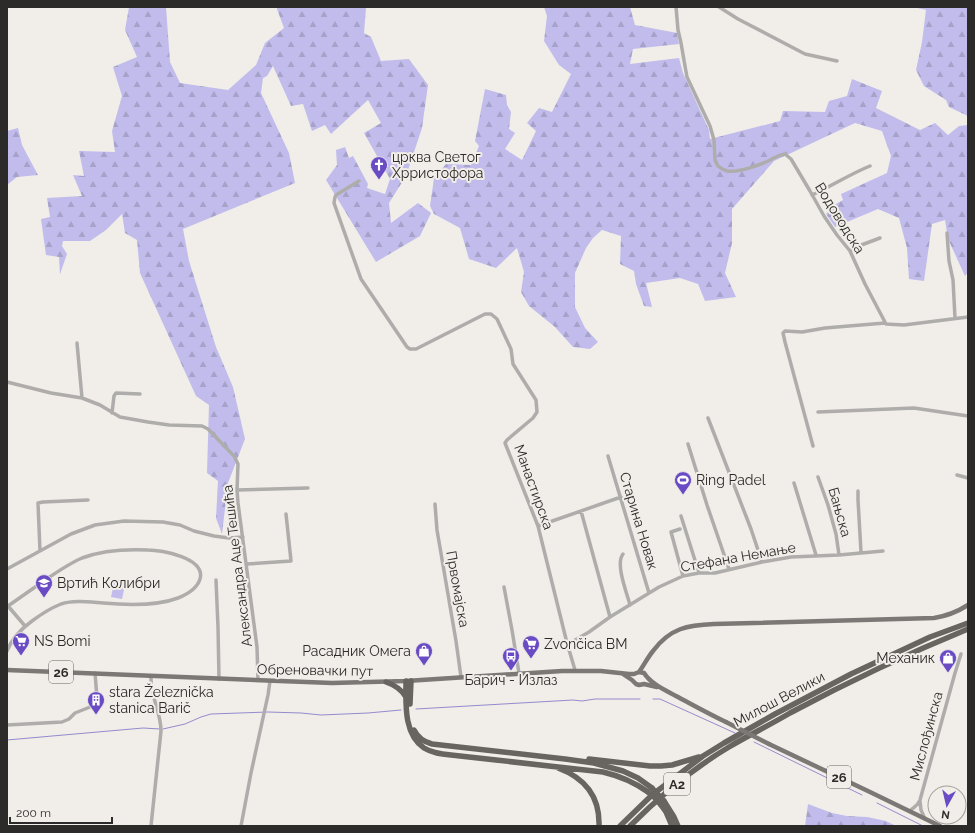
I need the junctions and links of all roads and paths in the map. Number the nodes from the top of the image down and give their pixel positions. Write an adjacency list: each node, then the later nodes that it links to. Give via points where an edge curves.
1 (676, 7): 6 (street, Водоводска, via 684,66 710,126 718,166 730,171 742,170 785,154)
2 (719, 7): 3 (street, via 805,54)
3 (837, 61)
4 (870, 166): 6 (street)
5 (359, 181): 37 (street, Манастирска, via 336,195 334,203 360,279 408,349 416,349 485,314 491,314 496,319 511,349 513,364 536,400 537,412 533,418 505,443)
6 (812, 195): 9 (street, Водоводска)
7 (947, 233): 10 (street)
8 (880, 238): 9 (street)
9 (850, 251): 12 (street, Водоводска)
10 (955, 318): 11 (street); 12 (street, via 904,325)
11 (968, 318)
12 (885, 323): 22 (street, via 802,332 785,331 785,342)
13 (77, 343): 16 (street)
14 (7, 382): 16 (street, Александра Аце Тешића)
15 (140, 394): 18 (street, via 116,393)
16 (82, 398): 18 (street, Александра Аце Тешића)
17 (818, 412): 19 (street, via 914,408)
18 (112, 413): 29 (street, Александра Аце Тешића, via 148,422 202,426 208,429 234,456 238,464)
19 (968, 416)
20 (708, 418): 46 (street)
21 (688, 444): 49 (street)
22 (812, 446)
23 (608, 456): 31 (street, Старина Новак)
24 (957, 476): 26 (street)
25 (818, 477): 45 (street, Бањска, via 836,534)
26 (968, 478)
27 (794, 483): 44 (street)
28 (308, 488): 29 (street)
29 (237, 490): 39 (street, Александра Аце Тешића)
30 (858, 491): 42 (street)
31 (621, 497): 34 (street); 54 (street, Старина Новак)
32 (88, 500): 40 (street, via 38,503)
33 (435, 504): 73 (street, Првомајска)
34 (581, 511): 37 (street); 58 (street)
35 (286, 514): 47 (street, via 291,561)
36 (681, 516): 50 (street)
37 (538, 526): 62 (street, Манастирска)
38 (680, 529): 51 (street, via 671,532)
39 (243, 537): 40 (street, via 214,536 164,522 124,521 95,525); 47 (street, Александра Аце Тешића)
40 (40, 551): 48 (street)
41 (882, 551): 42 (street, Стефана Немање)
42 (861, 552): 45 (street, Стефана Немање)
43 (623, 554): 56 (street, via 620,558 620,568)
44 (816, 555): 45 (street, Стефана Немање); 46 (street, Стефана Немање)
45 (839, 555)
46 (762, 562): 49 (street, Стефана Немање)
47 (247, 564): 76 (street, Александра Аце Тешића, via 258,647)
48 (7, 569)
49 (728, 569): 50 (street, Стефана Немање, via 704,575)
50 (699, 573): 51 (street, Стефана Немање)
51 (683, 576): 54 (street, Стефана Немање)
52 (216, 580): 75 (street)
53 (504, 587): 69 (street)
54 (649, 593): 56 (street, Стефана Немање)
55 (7, 605): 60 (street); 60 (street, via 64,567 101,553 128,549 152,550 192,561 201,573 200,581 194,589 176,599 138,604 62,604)
56 (630, 605): 58 (street, Стефана Немање)
57 (968, 605): 65 (main road, via 956,612 934,618 695,625 668,636)
58 (610, 618): 62 (street, Стефана Немање)
59 (968, 623): 85 (highway, Милош Велики / A2, via 930,637 851,674)
60 (24, 626): 63 (street, via 13,638)
61 (968, 629): 97 (highway, Милош Велики / A2, via 880,667 728,747 679,782)
62 (567, 644): 67 (street, Манастирска)
63 (7, 651)
64 (961, 654): 89 (street, Мислођинска)
65 (649, 657): 70 (main road); 74 (main road)
66 (7, 670): 68 (main road, Обреновачки пут / 26)
67 (575, 670): 69 (main road, Обреновачки пут / 26); 71 (main road, Обреновачки пут / 26)
68 (95, 673): 72 (main road, Обреновачки пут / 26); 84 (street, via 97,698 90,707 62,722)
69 (519, 673): 73 (main road, Обреновачки пут / 26)
70 (637, 673): 71 (main road, Обреновачки пут / 26); 74 (main road, 26, via 644,673); 80 (main road, via 633,677)
71 (623, 674): 80 (main road, 26)
72 (151, 676): 75 (main road, Обреновачки пут / 26); 93 (street, via 161,726)
73 (461, 677): 78 (main road, Обреновачки пут / 26)
74 (646, 677): 81 (main road); 82 (main road, 26)
75 (219, 679): 76 (main road, Обреновачки пут / 26)
76 (258, 680): 77 (main road, Обреновачки пут / 26)
77 (270, 681): 79 (main road, Обреновачки пут / 26, via 332,684); 94 (street)
78 (409, 681): 79 (main road, Обреновачки пут / 26); 83 (highway); 86 (highway, via 412,725 418,737 426,743)
79 (386, 682): 83 (highway, via 400,689)
80 (633, 682): 81 (main road, 26, via 638,685)
81 (644, 684): 82 (main road, 26)
82 (660, 687): 91 (main road, 26, bridge, via 768,744)
83 (406, 697): 87 (highway, via 411,731 417,741 428,750 450,756)
84 (7, 725)
85 (703, 756): 86 (highway, via 661,766 574,757); 96 (highway, Милош Велики / A2, via 652,795)
86 (565, 759): 88 (highway, via 623,771 638,778)
87 (548, 766): 88 (highway, via 612,774); 95 (highway, via 570,773 587,787 596,803)
88 (650, 790): 90 (highway, bridge, via 654,797)
89 (920, 800): 91 (street, Мислођинска); 92 (street, Мислођинска)
90 (663, 803): 98 (highway); 99 (highway, via 672,813)
91 (910, 811): 92 (main road, 26)
92 (925, 819): 100 (main road, 26)
93 (151, 826)
94 (241, 826)
95 (599, 826)
96 (620, 826)
97 (630, 826)
98 (672, 826)
99 (678, 826)
100 (940, 826)

